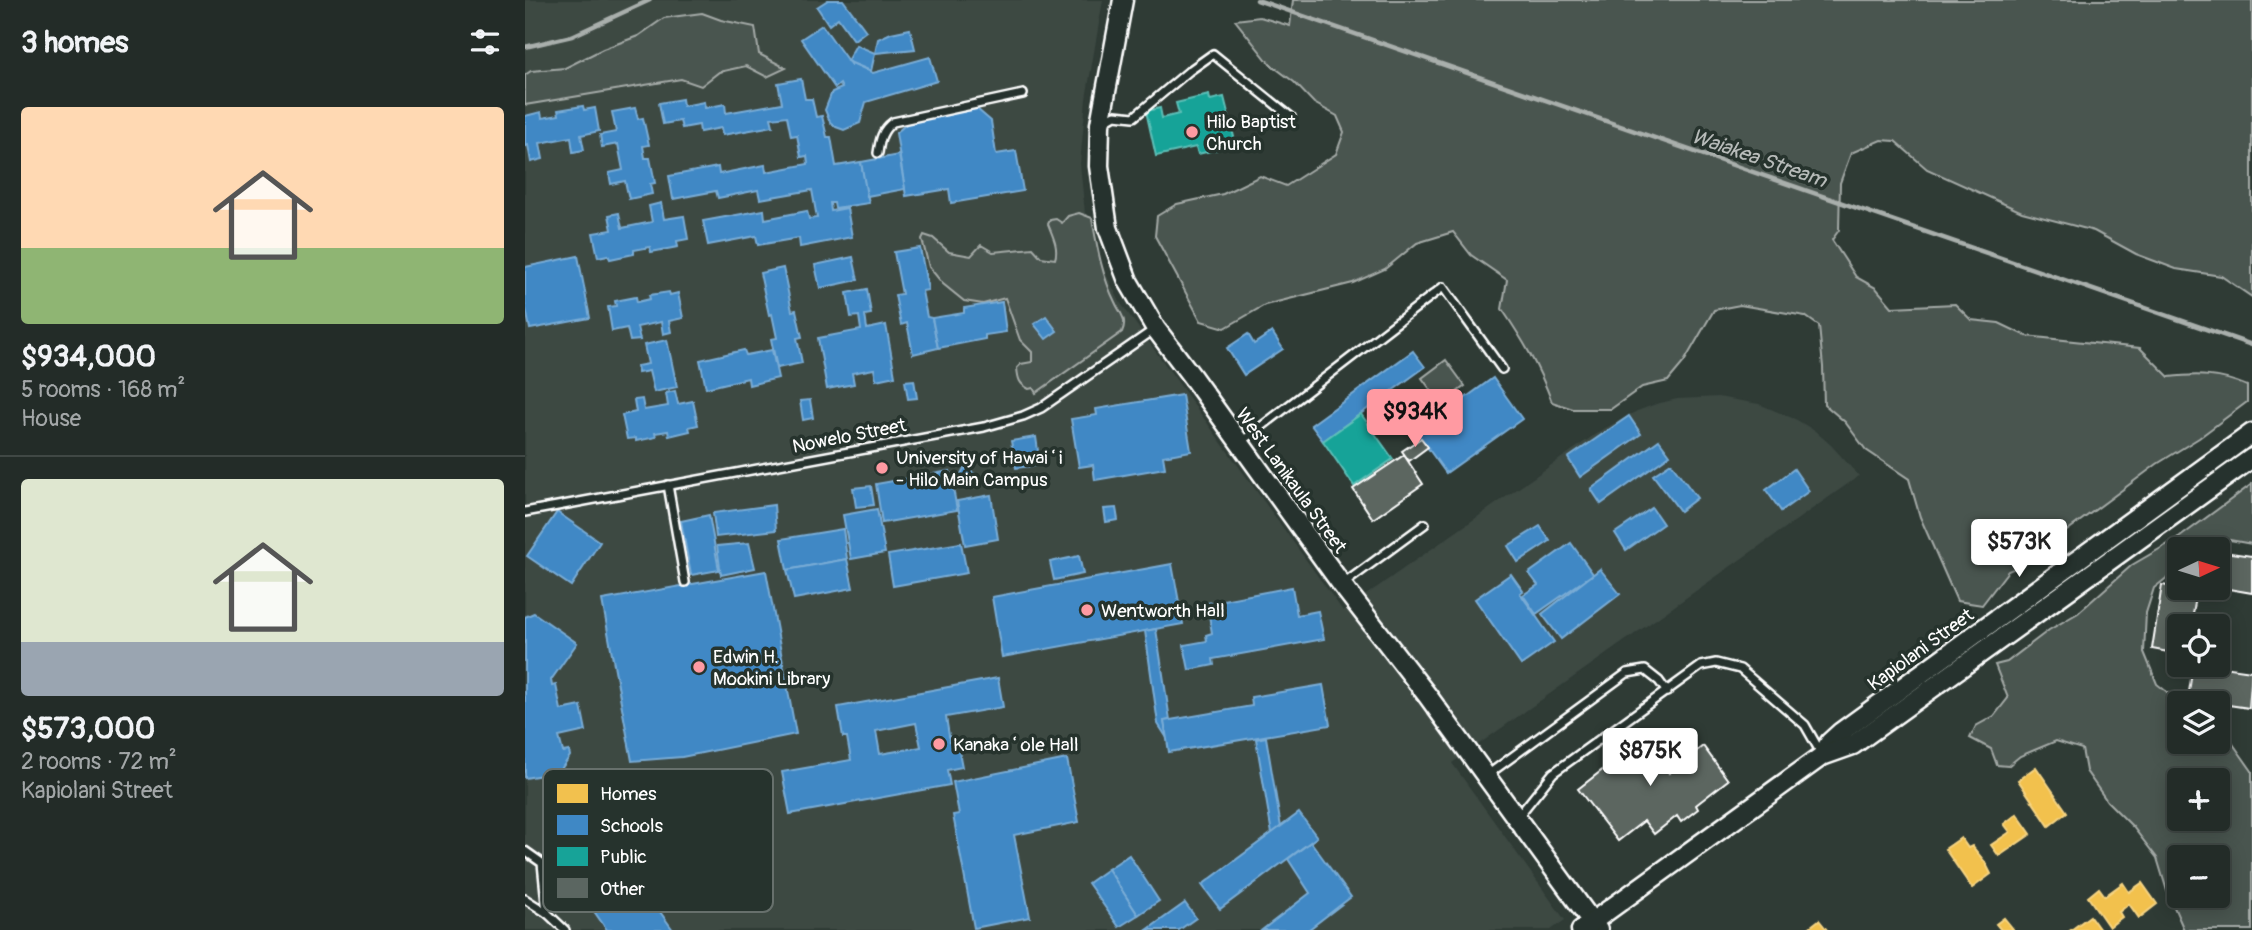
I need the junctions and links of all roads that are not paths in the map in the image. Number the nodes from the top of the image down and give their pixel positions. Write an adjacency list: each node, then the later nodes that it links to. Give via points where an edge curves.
1 (1123, 0): 4 (street, West Lanikaula Street)
2 (1023, 94): 5 (lane, via 893,122 880,137)
3 (1291, 117): 4 (lane, via 1213,54 1135,117 1115,115)
4 (1100, 124): 6 (street, West Lanikaula Street, via 1099,166 1108,228 1128,281)
5 (879, 153)
6 (1156, 329): 9 (street, West Lanikaula Street); 11 (lane, Nowelo Street, via 1059,397 1023,416)
7 (1502, 369): 9 (lane, via 1443,287)
8 (2252, 433): 17 (street, Kapiolani Street, via 1841,732)
9 (1240, 443): 15 (street, West Lanikaula Street)
10 (2252, 458): 17 (street, Kapiolani Street, via 1853,745)
11 (668, 485): 12 (lane, Nowelo Street); 14 (lane)
12 (525, 512)
13 (1425, 524): 15 (lane)
14 (685, 582)
15 (1342, 585): 18 (street, West Lanikaula Street)
16 (1667, 692): 17 (lane, via 1701,666 1716,663 1740,670 1805,725); 18 (lane, via 1645,670 1627,673); 19 (lane, via 1553,773)
17 (1822, 756): 25 (street, Kapiolani Street)
18 (1486, 776): 19 (street, West Lanikaula Street)
19 (1517, 818): 25 (street, West Lanikaula Street)
20 (525, 851): 21 (lane, via 542,863)
21 (543, 873)
22 (525, 899): 23 (lane)
23 (543, 910)
24 (547, 913): 26 (lane)
25 (1591, 927)
26 (565, 930)

